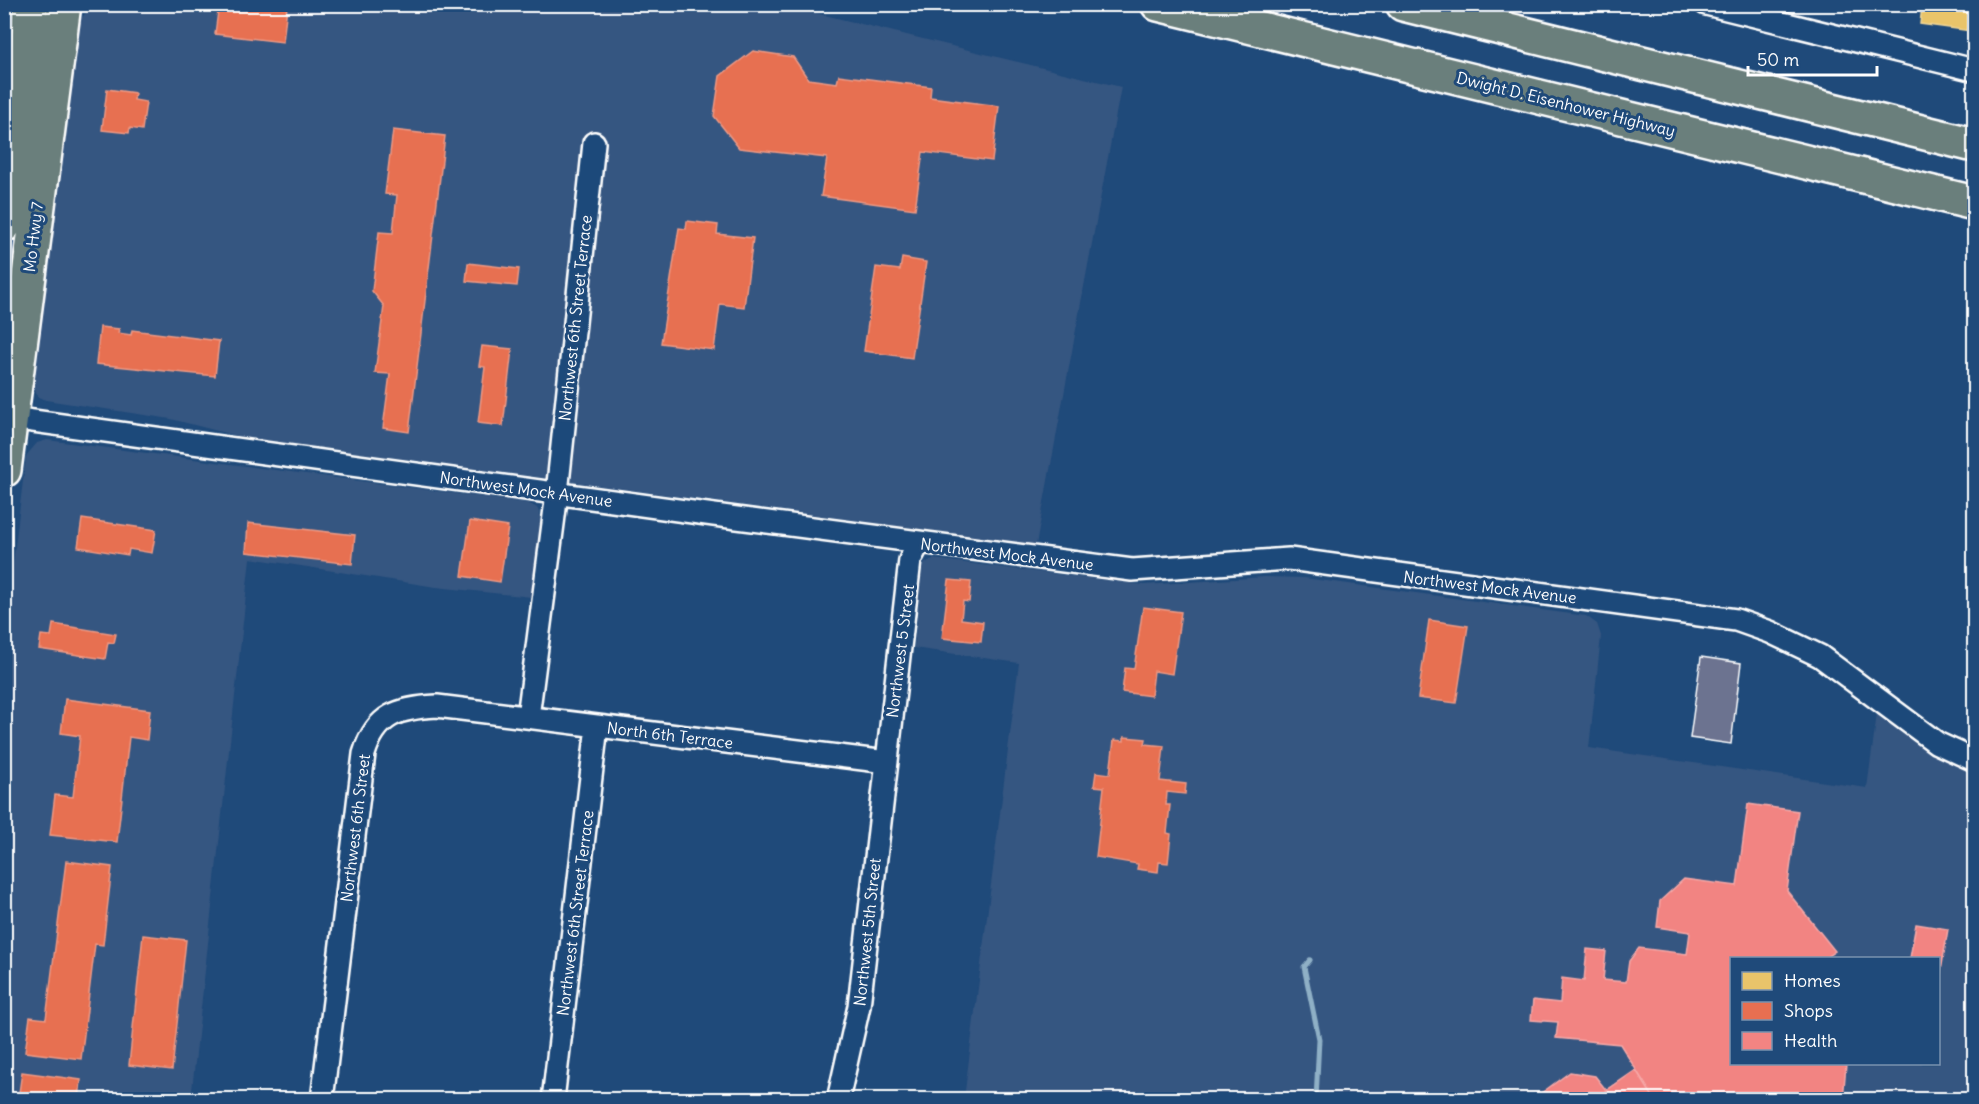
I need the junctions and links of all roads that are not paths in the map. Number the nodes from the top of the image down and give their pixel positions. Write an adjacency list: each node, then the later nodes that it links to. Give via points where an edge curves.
1 (30, 4): 10 (main road, Mo Hwy 7)
2 (64, 4): 11 (main road, Mo Hwy 7)
3 (1158, 4): 9 (main road, Dwight D. Eisenhower Highway)
4 (1404, 4): 8 (main road)
5 (1706, 4): 6 (street)
6 (1974, 70)
7 (594, 143): 13 (street, Northwest 6th Street Terrace)
8 (1974, 145)
9 (1974, 202)
10 (4, 225)
11 (8, 417): 12 (main road, Mo Hwy 7); 13 (street, Northwest Mock Avenue)
12 (4, 470)
13 (557, 493): 14 (street, Northwest Mock Avenue); 15 (street)
14 (920, 543): 17 (street, Northwest Mock Avenue, via 1132,570 1289,559 1736,620 1820,656 1937,743); 18 (street, Northwest 5 Street, via 910,560)
15 (528, 717): 16 (street, North 6th Terrace); 19 (street, Northwest 6th Street, via 437,706 406,707 384,719 369,735)
16 (597, 726): 18 (street, North 6th Terrace); 20 (street, Northwest 6th Street Terrace)
17 (1974, 760)
18 (887, 762): 21 (street, Northwest 5th Street, via 859,1006)
19 (322, 1100)
20 (553, 1100)
21 (837, 1100)

